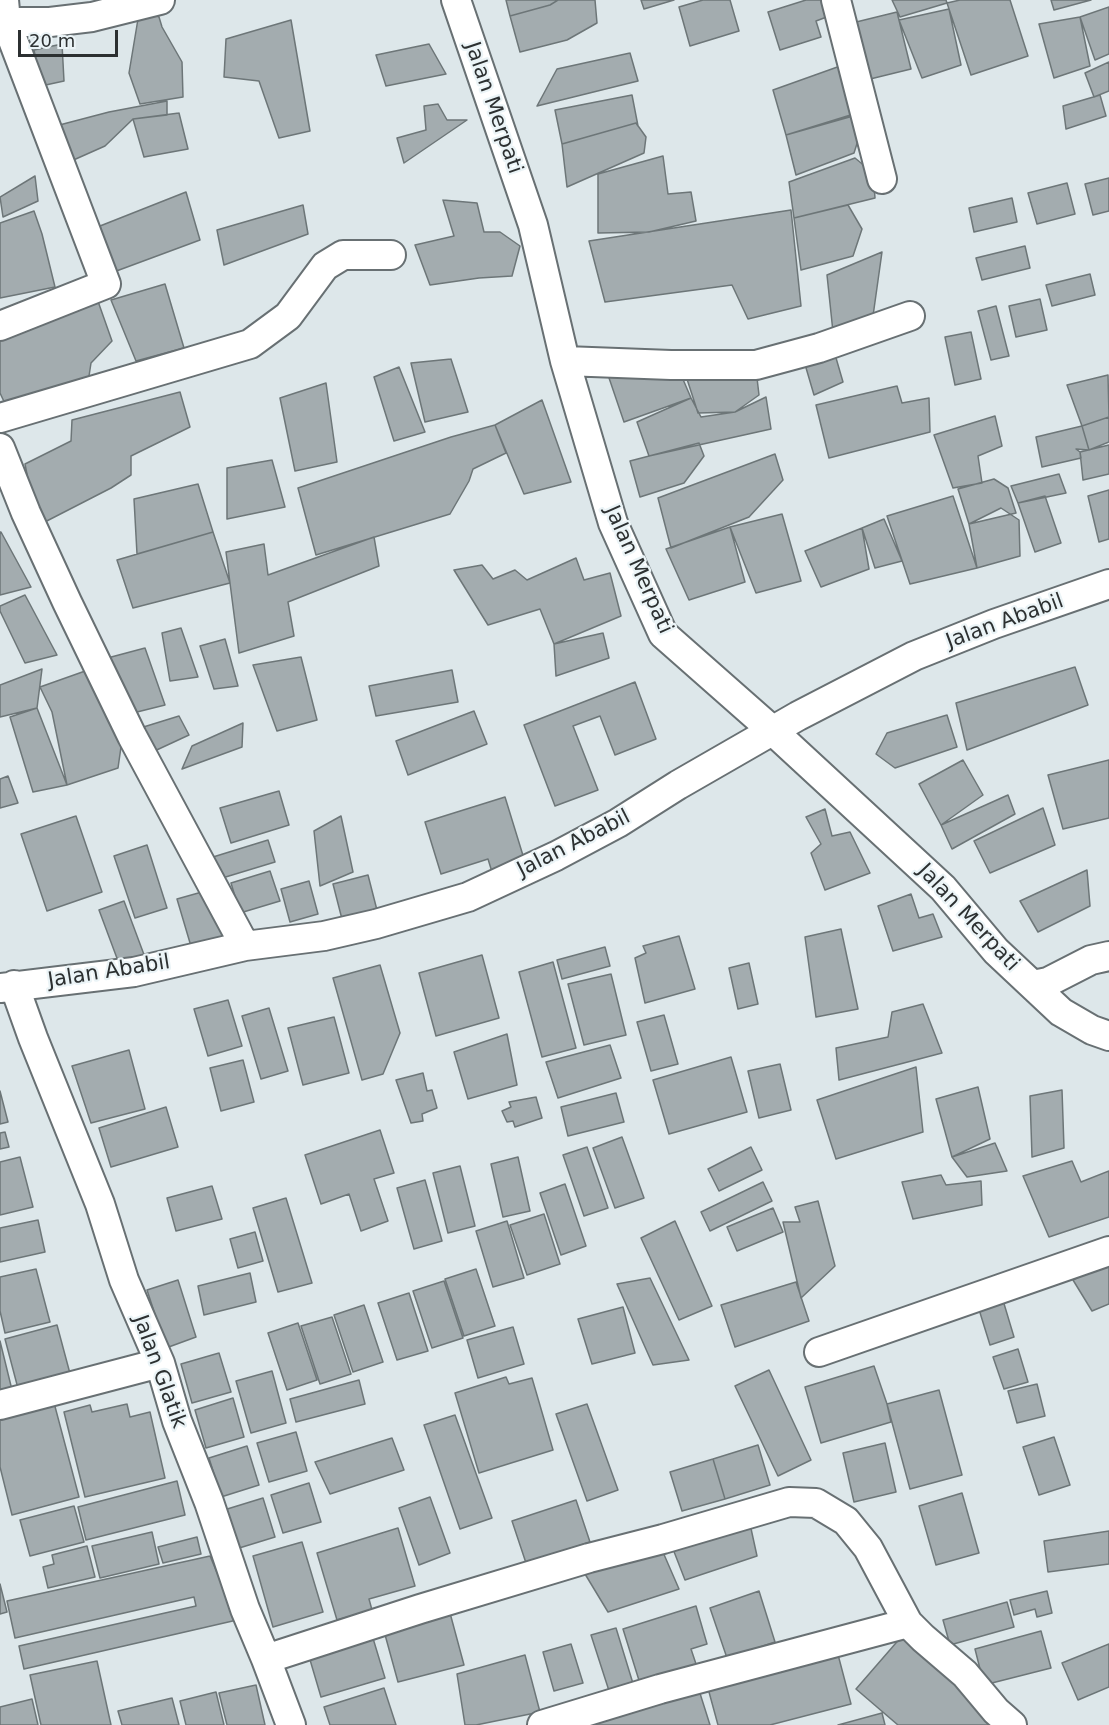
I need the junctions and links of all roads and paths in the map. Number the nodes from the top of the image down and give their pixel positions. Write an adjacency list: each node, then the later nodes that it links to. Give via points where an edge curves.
1 (160, 0): 4 (street, via 92,17 50,22)
2 (456, 0): 9 (street, Jalan Merpati, via 533,225)
3 (836, 0): 5 (street)
4 (3, 15): 8 (street, via 106,284)
5 (882, 179)
6 (391, 255): 10 (street, via 343,255 325,266 288,316 250,344)
7 (910, 316): 9 (street, via 756,365)
8 (0, 326)
9 (566, 362): 13 (street, Jalan Merpati, via 613,523 663,634)
10 (0, 418)
11 (0, 448): 14 (street, via 30,523 132,736)
12 (1109, 584): 13 (street, Jalan Ababil, via 914,656)
13 (773, 731): 14 (street, Jalan Ababil, via 618,823 468,897 324,936); 16 (street, Jalan Merpati, via 943,888 996,951)
14 (244, 946): 17 (street, Jalan Ababil, via 134,972)
15 (1109, 956): 16 (street)
16 (1033, 985): 18 (street, Jalan Merpati, via 1061,1012)
17 (7, 986): 21 (street, Jalan Glatik, via 33,1038 100,1204 124,1280)
18 (1109, 1036)
19 (1109, 1251): 20 (street)
20 (819, 1352)
21 (160, 1363): 22 (street); 24 (street, Jalan Glatik, via 177,1421)
22 (0, 1405)
23 (908, 1623): 24 (street, via 868,1548 846,1521 816,1503 789,1502 566,1565); 26 (street); 27 (street, via 965,1674)
24 (266, 1659): 25 (street, Jalan Glatik)
25 (291, 1725)
26 (542, 1725)
27 (1012, 1725)

